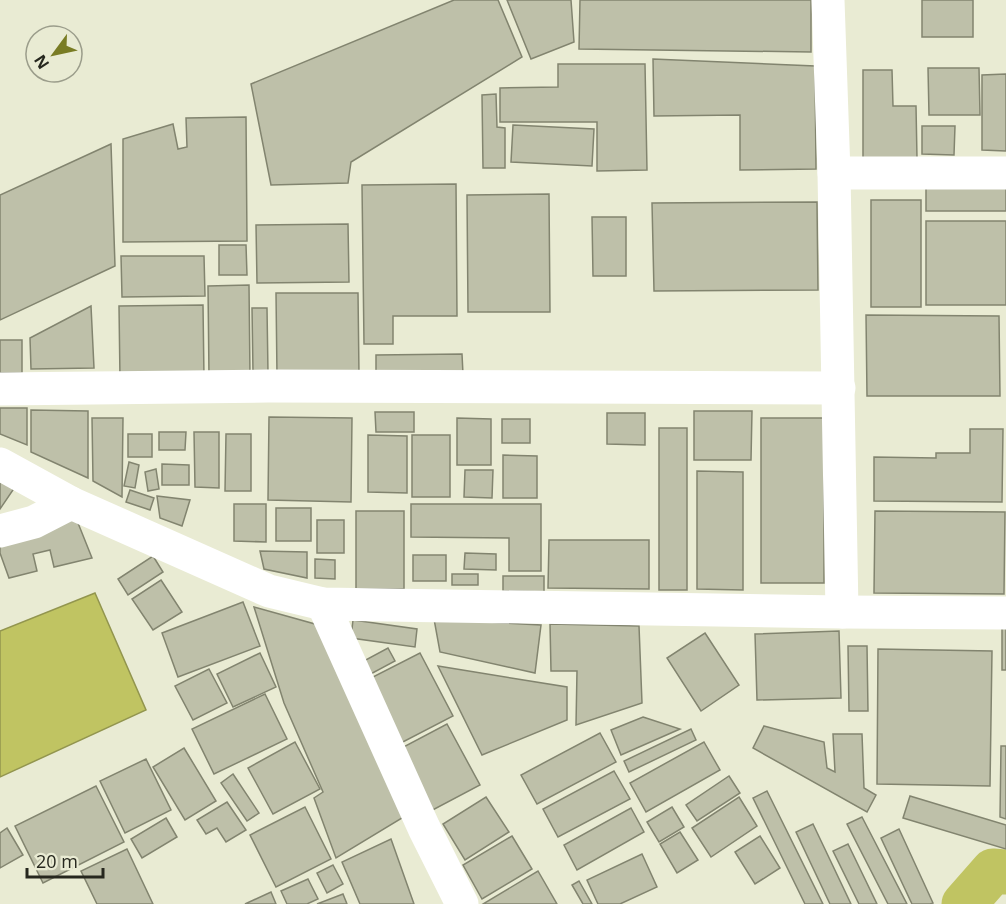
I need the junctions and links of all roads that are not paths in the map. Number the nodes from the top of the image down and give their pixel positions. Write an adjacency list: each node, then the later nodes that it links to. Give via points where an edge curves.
1 (828, 0): 2 (street)
2 (834, 173): 3 (street); 4 (street)
3 (1006, 173)
4 (839, 388): 5 (street); 10 (street)
5 (0, 389)
6 (0, 464): 7 (street)
7 (71, 503): 8 (street, via 34,522); 9 (street, via 269,591)
8 (0, 531)
9 (322, 604): 10 (street); 12 (street)
10 (842, 612): 11 (street)
11 (1006, 613)
12 (462, 904)

